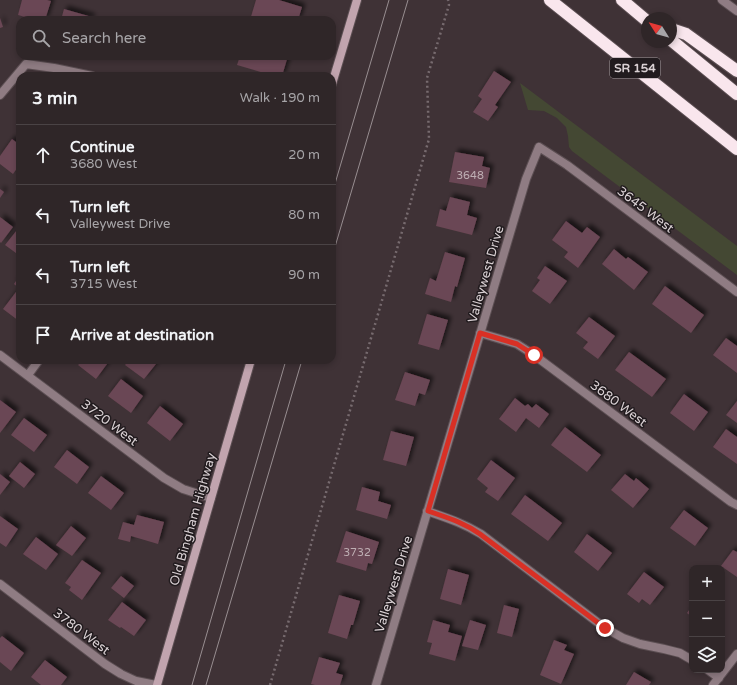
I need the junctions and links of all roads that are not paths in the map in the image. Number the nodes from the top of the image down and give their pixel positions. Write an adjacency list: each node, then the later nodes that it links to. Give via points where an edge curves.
1 (357, 0): 11 (street)
2 (550, 0): 16 (highway, SR 154)
3 (622, 0): 6 (highway)
4 (722, 0): 5 (street)
5 (737, 11)
6 (641, 16)
7 (677, 31): 12 (highway, via 686,34)
8 (677, 45): 14 (highway)
9 (19, 72): 10 (street, via 26,64)
10 (73, 72)
11 (336, 72)
12 (737, 72)
13 (16, 76): 15 (street)
14 (737, 94)
15 (0, 95)
16 (721, 135): 18 (highway, SR 154); 19 (highway)
17 (539, 147): 20 (street, 3645 West, via 567,165); 21 (street, Valleywest Drive, via 526,179)
18 (737, 149)
19 (737, 153)
20 (737, 292)
21 (480, 333): 27 (street, 3680 West, via 517,344 534,355); 28 (street, Valleywest Drive)
22 (0, 355): 25 (street, 3720 West)
23 (36, 364): 25 (street)
24 (250, 364): 26 (street, Old Bingham Highway)
25 (28, 375): 26 (street, 3720 West, via 164,478 183,489)
26 (211, 498): 34 (street, Old Bingham Highway)
27 (737, 505)
28 (428, 511): 31 (street, via 468,526 605,628 623,638 680,653); 35 (street, Valleywest Drive)
29 (0, 584): 34 (street, 3780 West, via 121,674 136,681)
30 (737, 654): 33 (street)
31 (689, 658)
32 (710, 673): 33 (street)
33 (716, 682)
34 (156, 685)
35 (376, 685)

